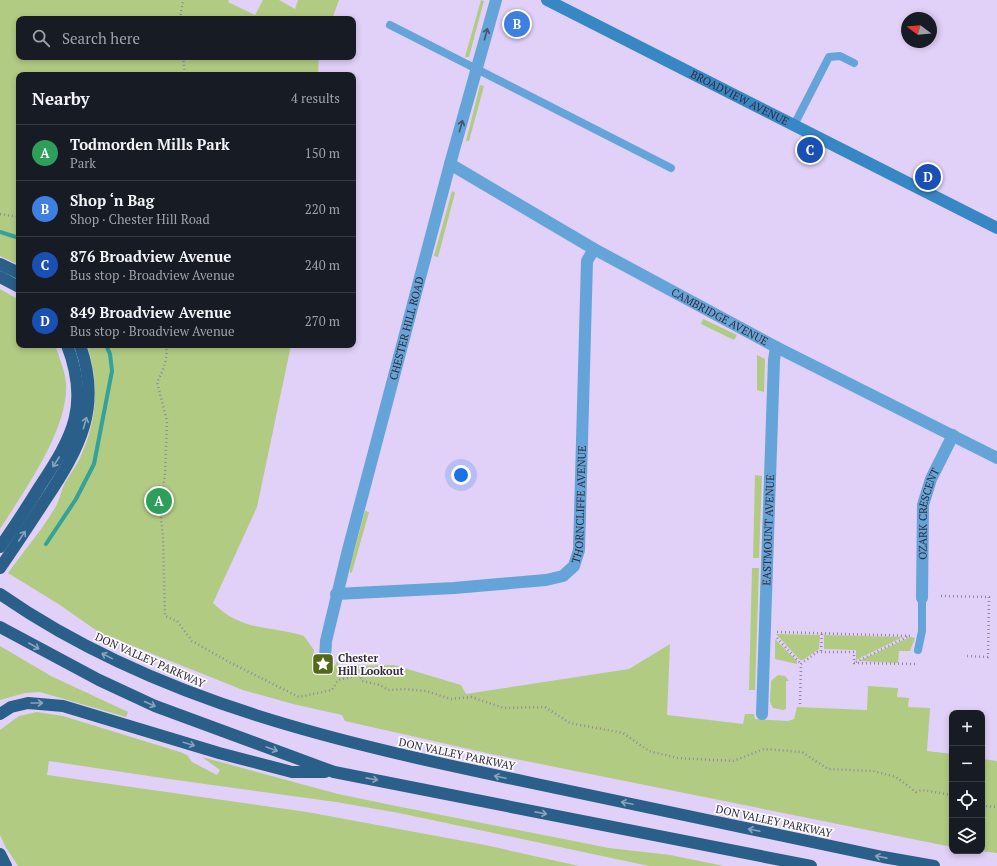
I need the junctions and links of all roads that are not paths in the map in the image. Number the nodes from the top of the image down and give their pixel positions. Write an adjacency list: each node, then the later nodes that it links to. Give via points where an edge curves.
1 (496, 0): 6 (street, CHESTER HILL ROAD, one-way to 1)
2 (547, 0): 3 (main road, BROADVIEW AVENUE)
3 (559, 3): 7 (main road, BROADVIEW AVENUE)
4 (390, 25): 6 (lane)
5 (854, 63): 7 (lane, via 840,56 829,57)
6 (477, 69): 8 (street, CHESTER HILL ROAD, one-way to 6); 9 (lane)
7 (794, 125): 10 (main road, BROADVIEW AVENUE)
8 (450, 164): 11 (street, CAMBRIDGE AVENUE); 23 (street, CHESTER HILL ROAD)
9 (671, 168)
10 (997, 228)
11 (594, 249): 16 (street, CAMBRIDGE AVENUE); 23 (street, THORNCLIFFE AVENUE, via 587,261 578,550 574,566 563,576 546,580)
12 (0, 264): 13 (highway)
13 (16, 272)
14 (0, 277): 15 (highway)
15 (16, 285)
16 (776, 347): 19 (street, CAMBRIDGE AVENUE); 30 (street, EASTMOUNT AVENUE)
17 (68, 348): 21 (highway, one-way to 21, via 74,367 78,397 72,433 59,458)
18 (81, 348): 22 (highway, one-way to 18, via 65,471 81,440 90,390)
19 (953, 435): 20 (street, CAMBRIDGE AVENUE); 25 (street, OZARK CRESCENT, via 923,505)
20 (997, 458)
21 (0, 547)
22 (0, 568)
23 (336, 594): 28 (street, CHESTER HILL ROAD)
24 (5, 597): 35 (highway, DON VALLEY PARKWAY, one-way to 24, via 442,764 365,747 266,719 185,692 142,673 75,641)
25 (922, 598): 27 (lane)
26 (0, 627): 31 (highway, one-way to 31, via 155,706)
27 (918, 650)
28 (324, 659)
29 (0, 714): 31 (highway, one-way to 31, via 11,707 28,703 63,706 292,772)
30 (762, 714)
31 (334, 772): 34 (highway, one-way to 34)
32 (0, 854): 33 (highway)
33 (6, 866)
34 (811, 866)
35 (934, 866)

